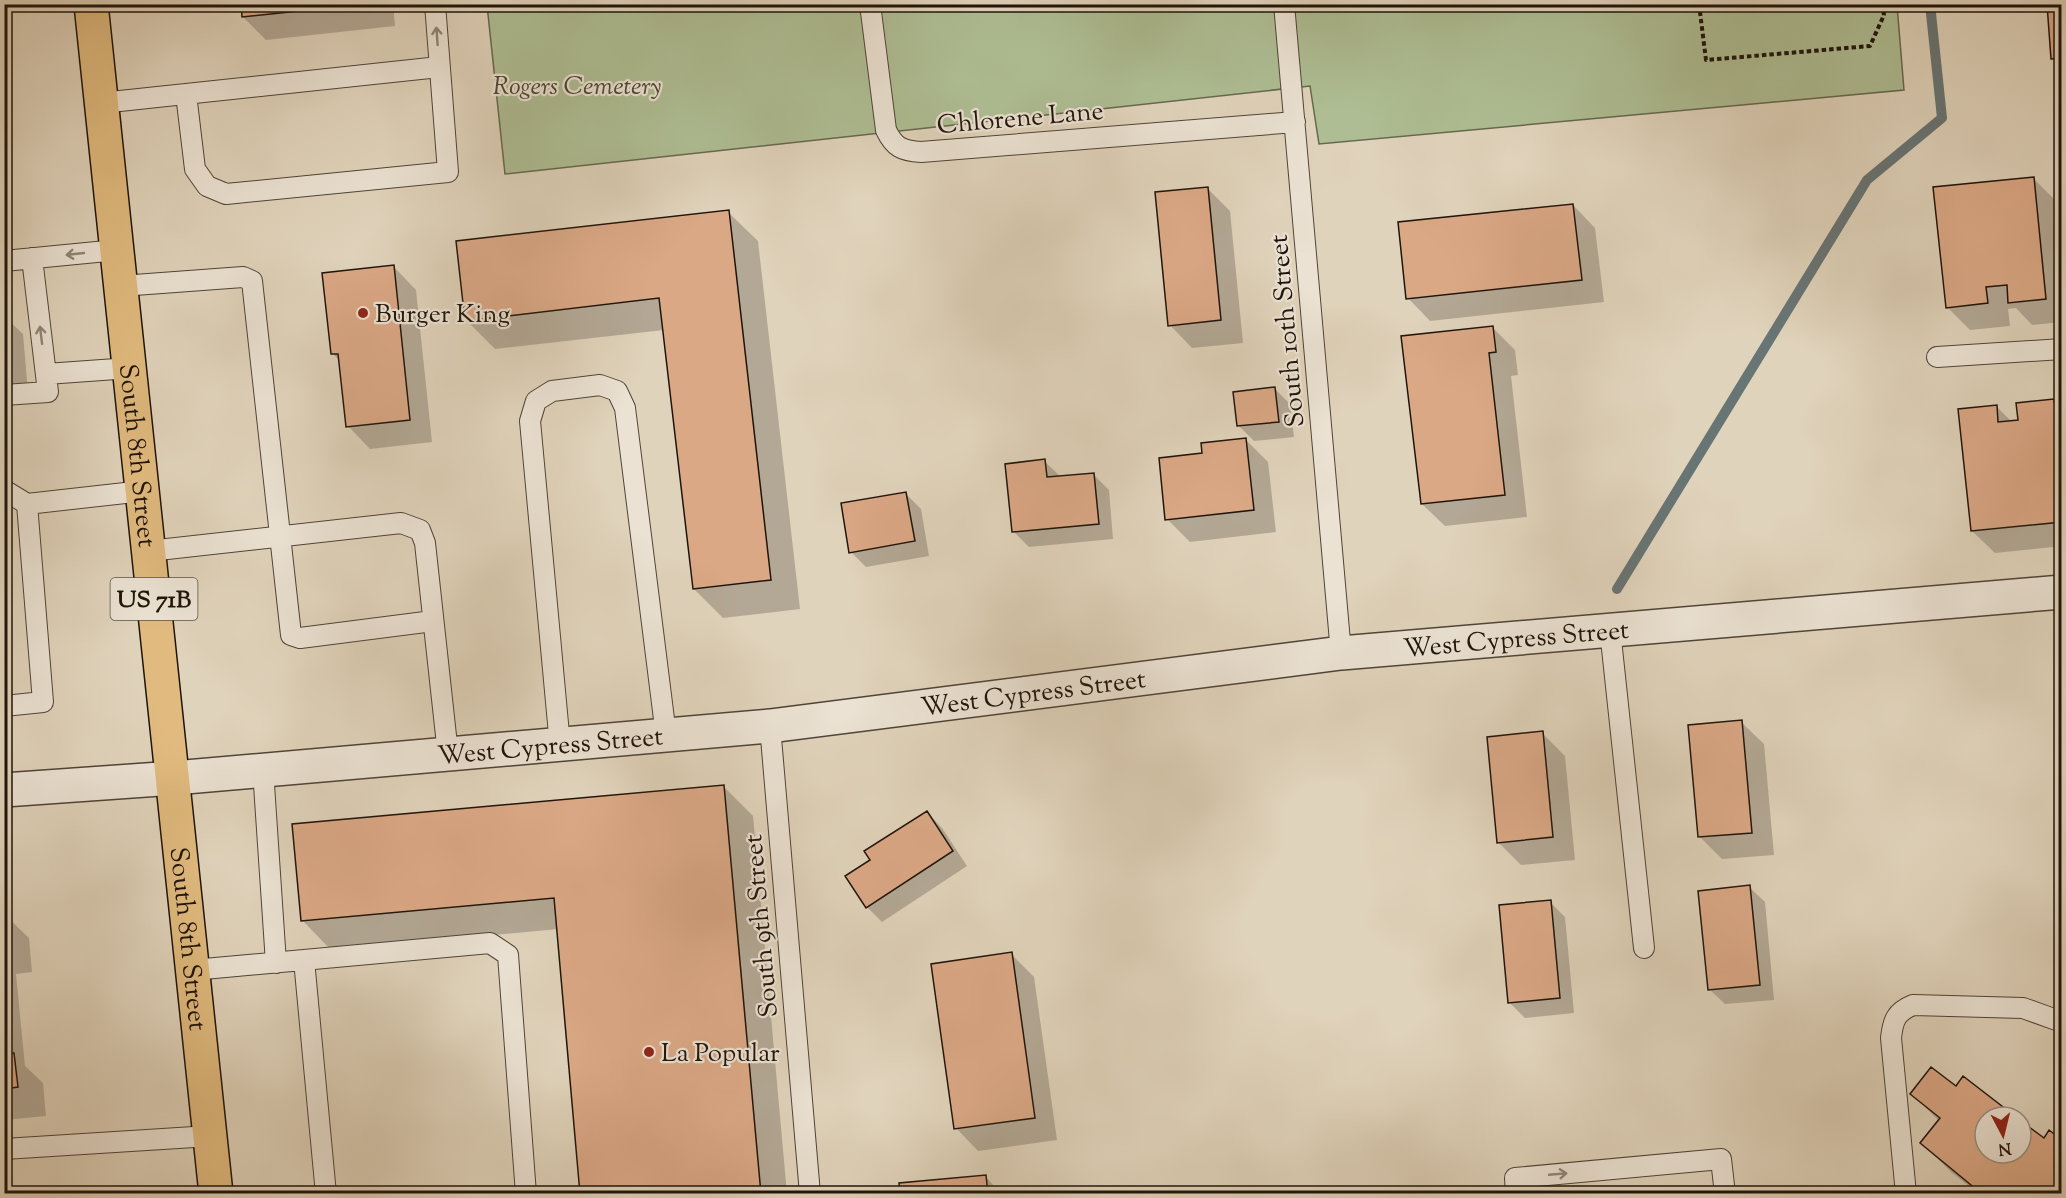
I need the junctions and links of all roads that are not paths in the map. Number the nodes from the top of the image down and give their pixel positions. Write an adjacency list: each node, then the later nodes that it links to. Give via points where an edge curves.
1 (91, 4): 7 (main road, South 8th Street / US 71B)
2 (435, 4): 5 (lane, one-way to 2)
3 (870, 4): 8 (lane, Chlorene Lane, via 886,130 893,144 904,151)
4 (1284, 4): 8 (lane, South 10th Street)
5 (439, 67): 6 (lane); 6 (lane, via 448,172 226,194 207,186 195,169)
6 (186, 93): 7 (lane)
7 (101, 103): 9 (main road, South 8th Street / US 71B)
8 (1295, 122): 26 (lane, South 10th Street)
9 (117, 250): 10 (lane, one-way to 10); 12 (main road, South 8th Street / US 71B)
10 (32, 258): 11 (lane); 16 (lane, one-way to 10)
11 (4, 261)
12 (121, 286): 15 (main road, South 8th Street / US 71B); 21 (lane, via 243,277 252,281)
13 (2061, 349): 14 (lane)
14 (1937, 357)
15 (130, 368): 16 (lane); 19 (main road, South 8th Street / US 71B)
16 (46, 374): 17 (lane, via 48,392)
17 (4, 395)
18 (4, 490): 20 (lane)
19 (143, 491): 20 (lane); 22 (main road, South 8th Street / US 71B)
20 (27, 504): 27 (lane, via 43,702)
21 (279, 537): 22 (lane); 24 (lane, via 401,523 420,530 425,543); 24 (lane, via 291,634 300,638)
22 (149, 551): 33 (main road, South 8th Street / US 71B)
23 (2061, 592): 25 (street, West Cypress Street)
24 (433, 621): 31 (lane)
25 (1610, 630): 26 (street, West Cypress Street); 35 (lane)
26 (1341, 653): 28 (street, West Cypress Street)
27 (4, 706)
28 (770, 726): 29 (street, West Cypress Street); 45 (lane, South 9th Street)
29 (666, 735): 30 (street, West Cypress Street); 30 (lane, via 625,408 617,391 600,385 552,391 537,401 530,421)
30 (560, 745): 31 (street, West Cypress Street)
31 (448, 754): 32 (street, West Cypress Street)
32 (263, 770): 33 (street, West Cypress Street); 37 (lane)
33 (174, 778): 34 (street, West Cypress Street); 38 (main road, South 8th Street / US 71B)
34 (4, 790)
35 (1644, 948)
36 (304, 960): 37 (lane); 43 (lane); 44 (lane, via 490,943 508,955)
37 (276, 963): 38 (lane)
38 (193, 970): 40 (main road, South 8th Street / US 71B)
39 (2061, 1022): 48 (lane, via 2023,1008 2001,1005 1913,1005 1902,1009 1893,1019 1891,1038)
40 (210, 1136): 41 (lane); 42 (main road, South 8th Street / US 71B)
41 (4, 1149)
42 (216, 1194)
43 (326, 1194)
44 (526, 1194)
45 (810, 1194)
46 (1516, 1194): 47 (lane, one-way to 47, via 1515,1178 1721,1159)
47 (1725, 1194)
48 (1906, 1194)

